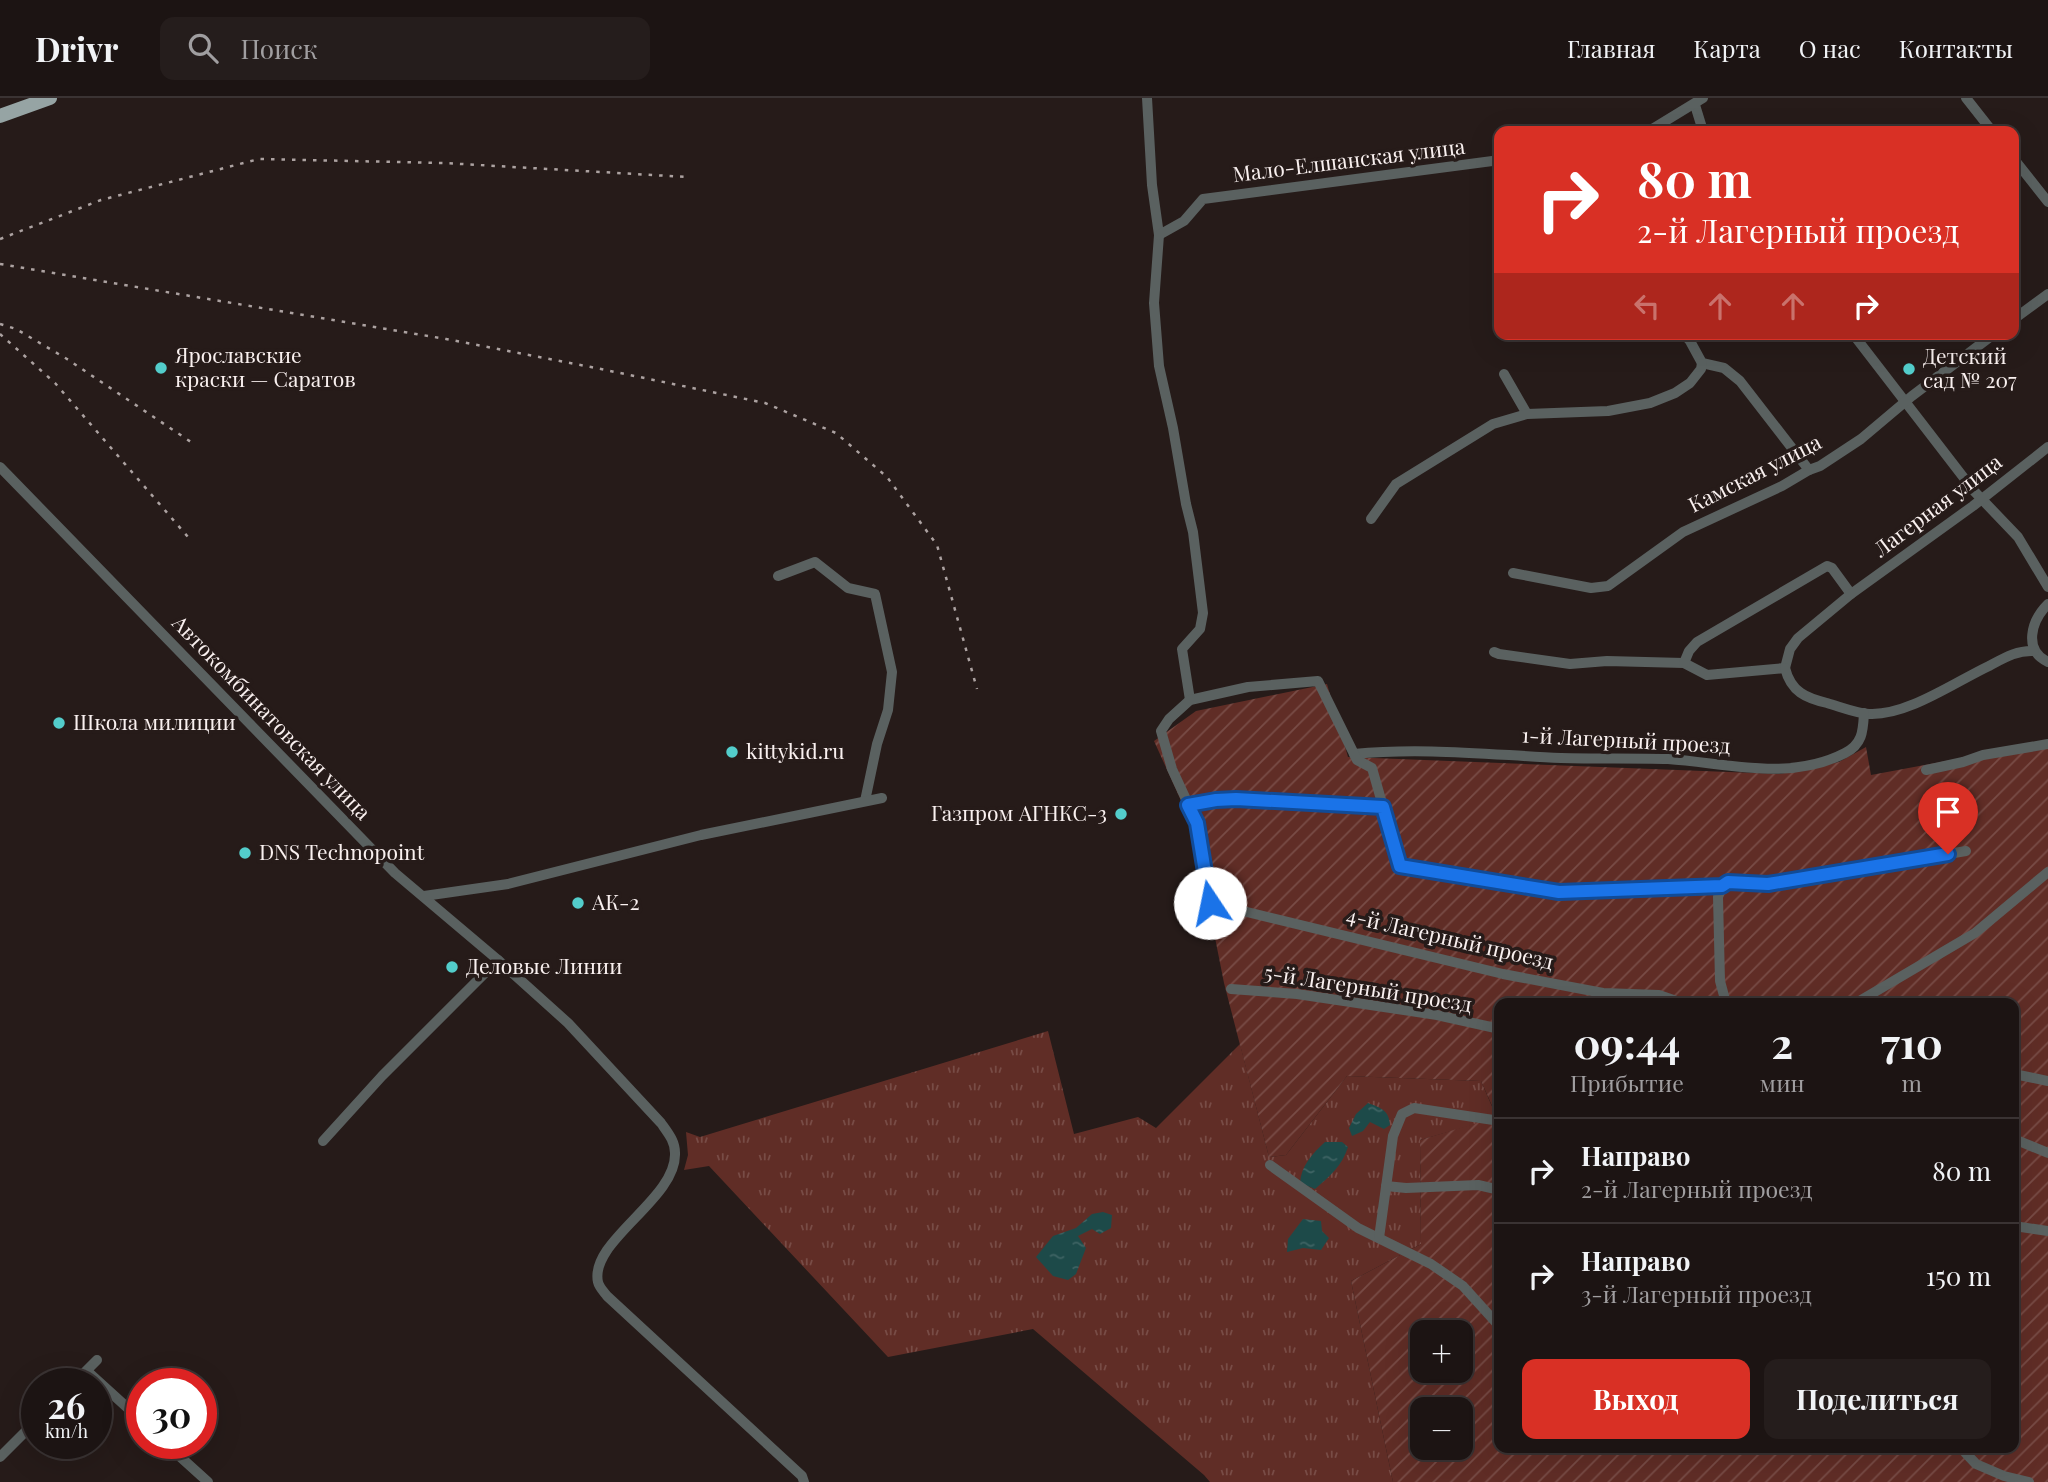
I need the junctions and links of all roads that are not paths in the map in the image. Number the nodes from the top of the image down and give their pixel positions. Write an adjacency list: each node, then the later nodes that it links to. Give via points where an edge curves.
1 (50, 98): 5 (main road)
2 (1147, 98): 12 (street)
3 (1966, 98): 8 (street)
4 (1699, 102): 6 (street); 7 (street)
5 (0, 116)
6 (1658, 126)
7 (1702, 126)
8 (1988, 126)
9 (1494, 161): 12 (street, Мало-Елшанская улица, via 1203,199 1184,220)
10 (2019, 165): 11 (street)
11 (2048, 202)
12 (1159, 235): 37 (street, via 1154,303 1159,366 1194,532 1203,614 1200,629 1182,649)
13 (2048, 294): 14 (street)
14 (2019, 315)
15 (1689, 340): 18 (street)
16 (1858, 340): 20 (street)
17 (1986, 340): 20 (street, Камская улица)
18 (1702, 363): 21 (street, via 1689,383 1650,403 1608,411); 24 (street, via 1724,368 1740,381)
19 (1504, 374): 21 (street)
20 (1906, 400): 24 (street, Камская улица, via 1861,439); 25 (street)
21 (1527, 414): 26 (street, via 1493,424 1409,475 1396,484)
22 (2048, 447): 25 (street, Лагерная улица)
23 (0, 467): 49 (street, Автокомбинатовская улица, via 395,873)
24 (1808, 470): 27 (street, Камская улица, via 1682,532 1608,586 1591,588)
25 (1981, 499): 29 (street, via 2018,537); 30 (street, Лагерная улица)
26 (1371, 519)
27 (1513, 573)
28 (778, 576): 43 (street, via 815,562 848,588 875,593 892,672 888,710)
29 (2046, 580)
30 (1851, 594): 35 (street, via 1827,566 1697,642); 36 (street, Лагерная улица, via 1798,638)
31 (2048, 604): 32 (street, via 2034,629)
32 (2034, 651): 34 (street); 38 (street, via 2015,653 1897,711)
33 (1494, 652): 35 (street, via 1570,664)
34 (2048, 662)
35 (1684, 663): 36 (street, via 1707,675)
36 (1785, 668): 38 (street, via 1805,698)
37 (1190, 699): 40 (street, via 1248,687 1318,681); 44 (street, via 1161,731)
38 (1864, 713): 40 (street, 1-й Лагерный проезд, via 1863,734 1847,752 1824,762 1774,770 1668,760 1427,750)
39 (2048, 744): 41 (street)
40 (1354, 754): 45 (street, via 1373,768)
41 (1926, 770)
42 (882, 798): 43 (street)
43 (865, 801): 49 (street, via 701,835 508,884)
44 (1188, 805): 45 (street, via 1236,799); 52 (street, 4-й Лагерный проезд, via 1197,823 1210,903 1503,974 1602,993)
45 (1383, 807): 48 (street, via 1400,866 1559,892)
46 (1966, 851): 48 (street, via 1768,884)
47 (2048, 872): 54 (street, via 1975,933)
48 (1725, 884): 53 (street, via 1718,897 1720,981)
49 (424, 896): 50 (street, Автокомбинатовская улица)
50 (498, 960): 59 (street); 78 (street, Автокомбинатовская улица, via 568,1023 672,1139 675,1154 670,1174 606,1251 598,1283)
51 (1231, 989): 55 (street, 5-й Лагерный проезд, via 1297,994)
52 (1668, 998)
53 (1725, 998)
54 (1864, 998)
55 (1494, 1028)
56 (2019, 1075): 57 (street)
57 (2048, 1080)
58 (1494, 1120): 63 (street, via 1415,1108 1402,1114 1393,1136)
59 (323, 1141)
60 (2019, 1141): 61 (street)
61 (2048, 1153)
62 (1270, 1165): 67 (street, via 1358,1228)
63 (1386, 1186): 64 (street); 67 (street)
64 (1494, 1189)
65 (2019, 1227): 66 (street)
66 (2048, 1231)
67 (1380, 1238): 68 (street, via 1463,1286)
68 (1494, 1320)
69 (97, 1360): 70 (street)
70 (90, 1368)
71 (112, 1394): 72 (street)
72 (126, 1406)
73 (21, 1436): 75 (street)
74 (1966, 1453): 79 (street, via 1976,1464)
75 (0, 1457)
76 (183, 1459): 77 (street)
77 (208, 1482)
78 (804, 1482)
79 (2029, 1482)

